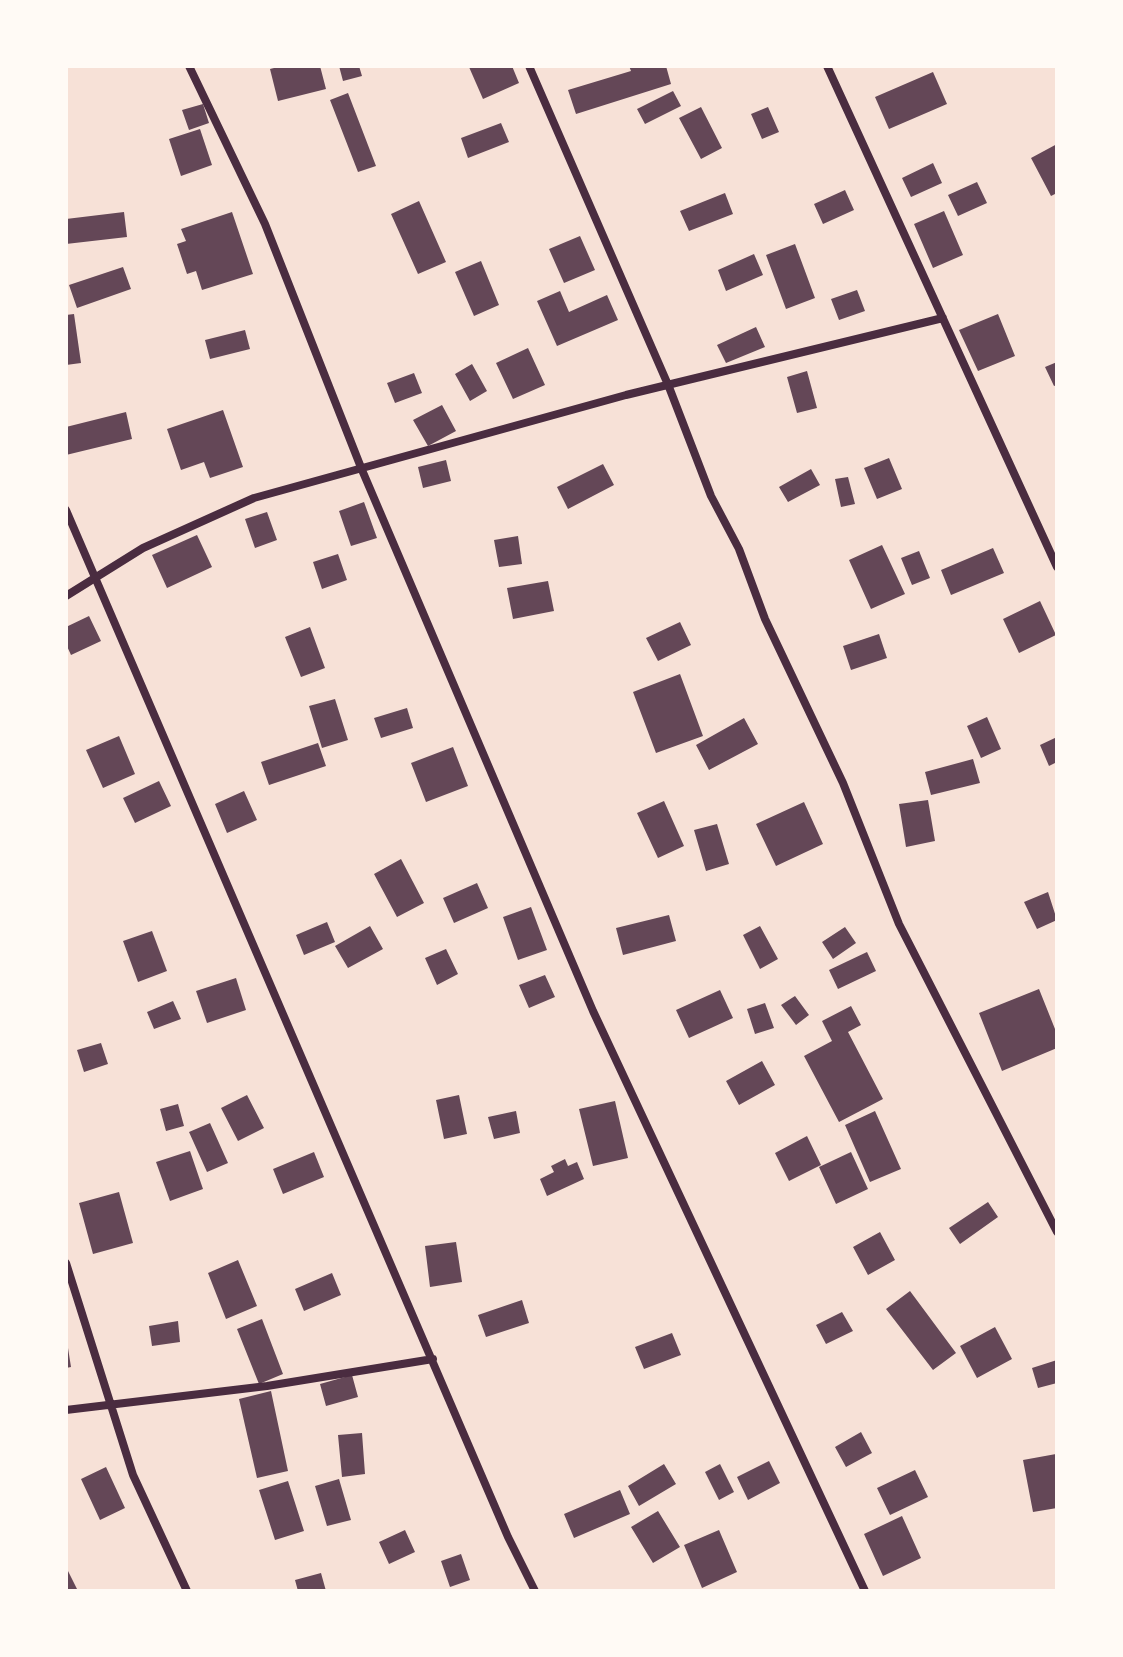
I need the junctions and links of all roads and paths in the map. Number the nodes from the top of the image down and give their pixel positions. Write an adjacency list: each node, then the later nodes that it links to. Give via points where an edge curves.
1 (189, 66): 6 (street, via 265,224)
2 (529, 66): 5 (street)
3 (827, 66): 4 (street)
4 (943, 318): 5 (street); 8 (street)
5 (669, 387): 6 (street); 11 (street, via 711,496 843,783 899,924)
6 (362, 470): 9 (street, via 254,498 143,548); 18 (street, via 593,1011)
7 (66, 510): 9 (street)
8 (1057, 567)
9 (96, 579): 10 (street); 13 (street)
10 (66, 596)
11 (1057, 1232)
12 (66, 1263): 14 (street)
13 (433, 1359): 14 (street); 17 (street)
14 (108, 1404): 15 (street); 16 (street, via 133,1475)
15 (66, 1410)
16 (187, 1591)
17 (535, 1591)
18 (865, 1591)

